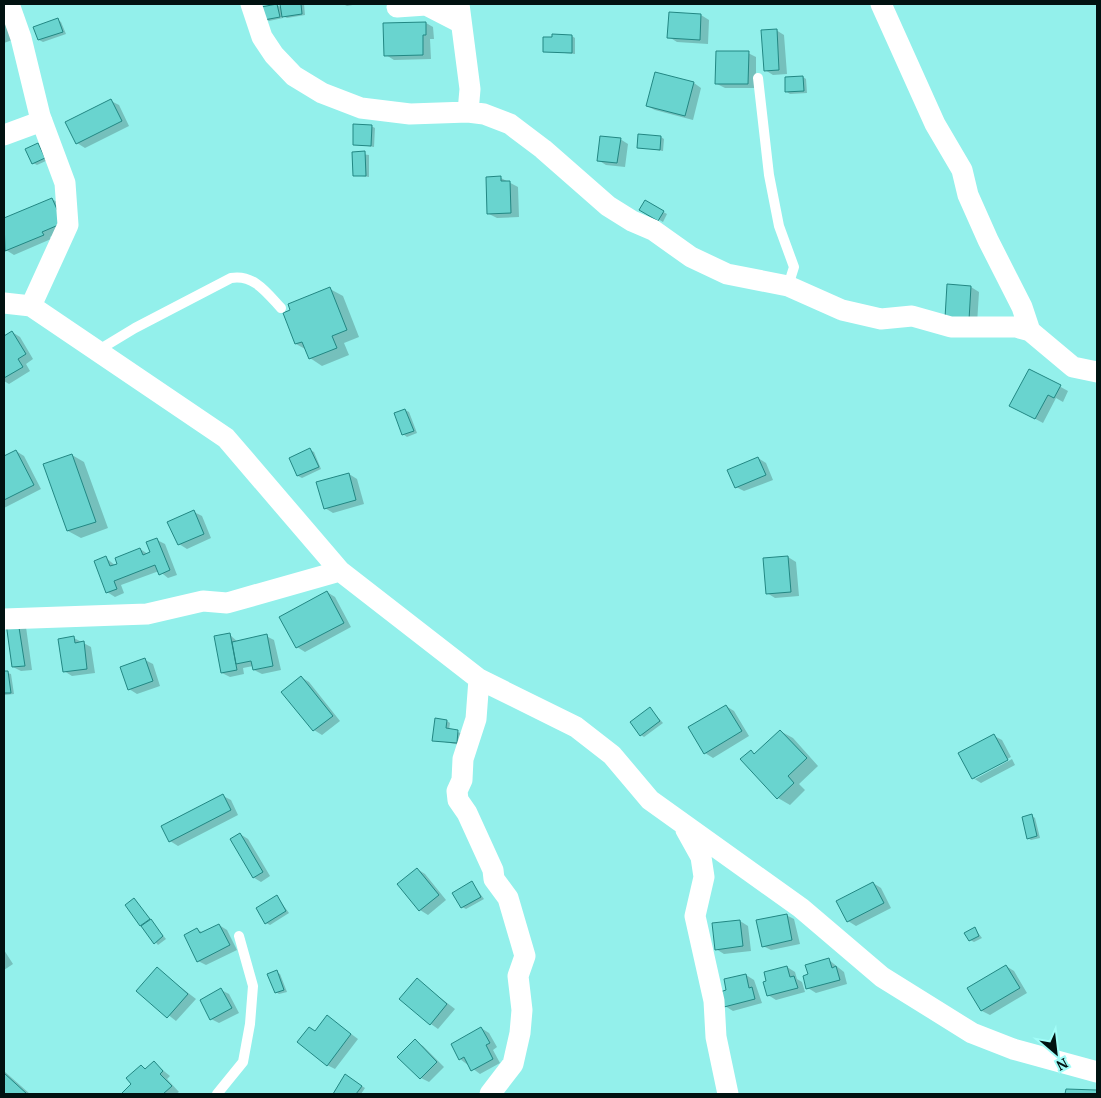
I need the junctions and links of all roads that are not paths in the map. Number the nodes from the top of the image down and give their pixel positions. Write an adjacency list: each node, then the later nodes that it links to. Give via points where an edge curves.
1 (8, 4): 8 (street, via 21,38)
2 (250, 4): 7 (street, via 262,37 274,56 294,76 322,93 362,108 410,114)
3 (881, 4): 14 (street, via 931,115 962,170 968,195 1022,307)
4 (397, 7): 5 (street, via 426,5)
5 (460, 13): 7 (street, via 470,89)
6 (758, 78): 10 (lane, via 769,175 779,226 794,267)
7 (468, 112): 10 (street, via 510,124 544,149 608,206 632,222 653,230 691,256 727,274)
8 (42, 121): 9 (street); 12 (street, via 65,183 68,226)
9 (4, 135)
10 (788, 286): 14 (street, via 842,310 881,319 912,316 951,327 1016,327)
11 (4, 303): 12 (street)
12 (31, 306): 15 (street)
13 (281, 308): 15 (lane, via 253,280 242,276 231,278)
14 (1030, 331): 16 (street, via 1073,366)
15 (97, 351): 17 (street, via 226,438)
16 (1097, 372)
17 (340, 570): 18 (street, via 227,603 203,601 146,614); 19 (street)
18 (4, 619)
19 (479, 679): 20 (street, via 576,727 612,755 650,800); 24 (street, via 476,719 463,759 458,800 467,813 494,879 508,898 525,956 518,976 522,1010 513,1064)
20 (682, 823): 22 (street, via 802,908 882,977 972,1033 1013,1049); 25 (street, via 702,857 704,877 695,916 714,1001 716,1037)
21 (239, 936): 23 (lane, via 253,986 250,1024 243,1062)
22 (1097, 1072)
23 (217, 1094)
24 (490, 1094)
25 (728, 1094)

